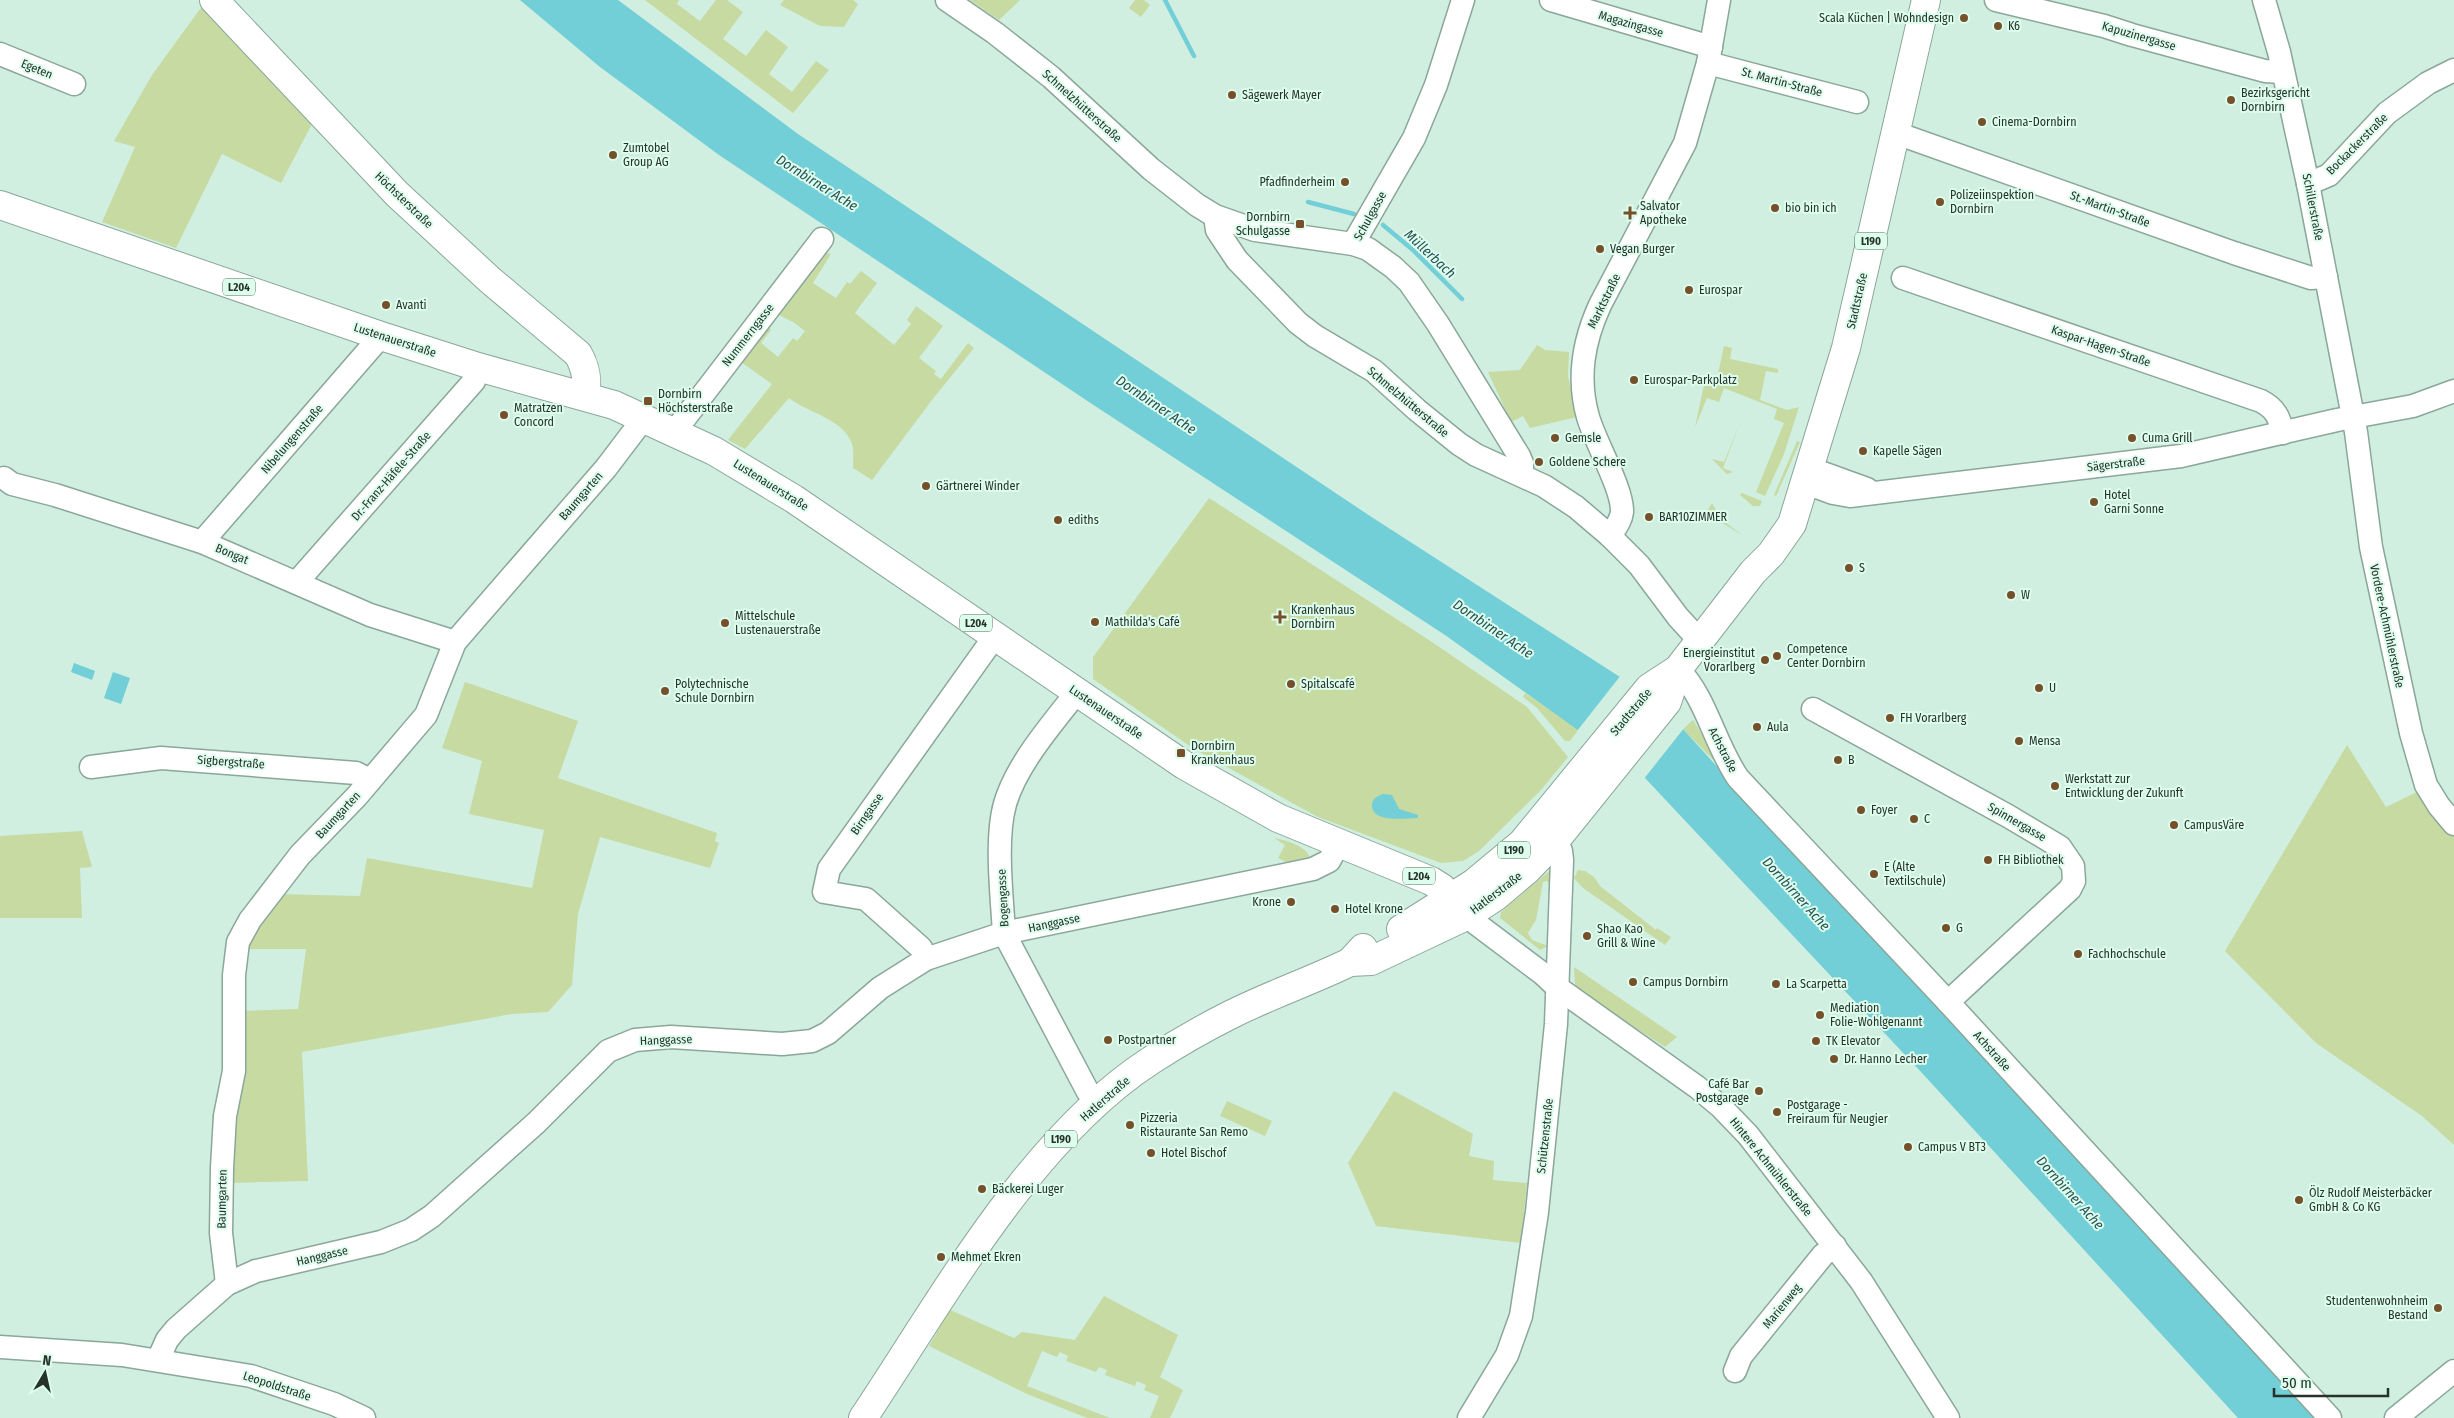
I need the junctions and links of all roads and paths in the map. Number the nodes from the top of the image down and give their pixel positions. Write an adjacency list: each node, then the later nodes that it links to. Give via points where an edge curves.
1 (214, 0): 26 (main road, Höchsterstraße, via 397,194 490,280 578,354 587,378)
2 (947, 0): 18 (street, Schmelzhütterstraße, via 1052,77 1151,169)
3 (1463, 0): 20 (street, Schulgasse, via 1436,85 1414,138)
4 (1550, 0): 10 (street, Magazingasse, via 1644,28)
5 (1719, 0): 10 (street, Marktstraße)
6 (1926, 0): 15 (main road, Stadtstraße / L190)
7 (1996, 0): 12 (street, Kapuzinergasse, via 2265,71)
8 (2264, 0): 12 (street, Schillerstraße)
9 (0, 54): 13 (street, Egeten)
10 (1709, 55): 14 (street, St. Martin-Straße); 34 (street, Marktstraße, via 1685,143 1675,167 1600,306 1589,330 1584,353 1582,372 1589,418 1621,504 1619,522)
11 (2454, 70): 16 (street, Bockackerstraße, via 2387,112 2328,175)
12 (2283, 72): 16 (street, Schillerstraße)
13 (74, 84)
14 (1857, 102)
15 (1896, 133): 21 (street, St.-Martin-Straße, via 2242,256 2311,278); 32 (main road, Stadtstraße / L190, via 1846,348)
16 (2308, 184): 21 (street, Schillerstraße)
17 (0, 205): 23 (main road, Lustenauerstraße / L204)
18 (1215, 216): 20 (street, Schmelzhütterstraße, via 1255,230); 31 (street, Schmelzhütterstraße, via 1217,230 1237,260 1298,323 1374,371 1417,410 1476,455)
19 (822, 239): 29 (street, Nummerngasse)
20 (1353, 244): 31 (street, Schulgasse, via 1368,249 1409,282 1516,451 1522,463)
21 (2326, 277): 27 (street, Schillerstraße)
22 (1903, 278): 30 (street, Kaspar-Hagen-Straße, via 2261,401 2278,416)
23 (382, 336): 24 (main road, Lustenauerstraße / L204); 35 (street, Nibelungenstraße)
24 (478, 367): 26 (main road, Lustenauerstraße / L204); 36 (street, Dr.-Franz-Häfele-Straße, via 474,381)
25 (2454, 391): 27 (street, Sägerstraße, via 2413,406)
26 (584, 396): 28 (main road, Lustenauerstraße / L204)
27 (2354, 416): 30 (street, Sägerstraße); 46 (street, Vordere-Achmühlerstraße, via 2371,547 2413,742 2426,785)
28 (644, 418): 29 (main road, Lustenauerstraße / L204); 39 (street, Baumgarten, via 606,468)
29 (674, 432): 37 (main road, Lustenauerstraße / L204, via 794,499)
30 (2283, 433): 32 (street, Sägerstraße, via 2180,456 1841,495)
31 (1522, 475): 34 (street, Schmelzhütterstraße, via 1558,493)
32 (1806, 475): 38 (main road, Stadtstraße / L190, via 1775,520 1753,572)
33 (4, 478): 35 (street, Bongat, via 12,484)
34 (1610, 536): 38 (street, via 1639,565)
35 (202, 542): 36 (street, Bongat)
36 (297, 582): 39 (street, Bongat, via 370,615)
37 (995, 636): 41 (main road, Lustenauerstraße / L204); 51 (street, Birngasse, via 829,869 824,892 866,899 921,948)
38 (1699, 640): 40 (main road, Stadtstraße / L190)
39 (455, 642): 45 (street, Baumgarten, via 426,715)
40 (1678, 669): 43 (main road, Stadtstraße / L190); 53 (street, Achstraße, via 1696,691 1722,752 1738,778)
41 (1077, 692): 48 (main road, Lustenauerstraße / L204, via 1210,780 1278,818); 50 (street, Bogengasse, via 1021,769 1004,805 1000,848)
42 (1813, 709): 53 (street, Spinnergasse, via 2060,847 2073,866 2074,881 2070,889)
43 (1604, 763): 47 (main road, Hatlerstraße / L190); 49 (main road, Hatlerstraße / L190)
44 (91, 767): 45 (street, Sigbergstraße, via 161,758 356,773)
45 (370, 780): 56 (street, Baumgarten, via 295,862 250,920 238,942 234,976 234,1071 225,1116 222,1168 221,1233)
46 (2454, 824)
47 (1555, 841): 49 (main road, Hatlerstraße / L190, via 1512,883); 52 (street, Schützenstraße, via 1562,852)
48 (1338, 845): 49 (main road, Lustenauerstraße / L204, via 1431,881); 50 (street, Hanggasse, via 1329,861 1313,868)
49 (1449, 909): 52 (street, Hintere Achmühlerstraße, via 1537,969); 54 (main road, Hatlerstraße / L190, via 1371,961 1350,962 1207,1027 1149,1062)
50 (1004, 934): 51 (street, Hanggasse); 54 (street, Bogengasse)
51 (926, 959): 56 (street, Hanggasse, via 880,988 828,1033 812,1041 782,1044 671,1037 635,1040 608,1051 536,1123 432,1216 411,1230 381,1242 256,1271)
52 (1558, 988): 55 (street, Hintere Achmühlerstraße, via 1720,1107 1748,1135); 63 (street, Schützenstraße, via 1537,1212 1521,1316 1507,1355)
53 (1948, 1002): 65 (street, Achstraße)
54 (1096, 1104): 62 (main road, Hatlerstraße / L190, via 1064,1136 1013,1197)
55 (1835, 1246): 60 (street, Marienweg, via 1822,1255 1741,1356); 64 (street, Hintere Achmühlerstraße, via 1873,1299)
56 (227, 1284): 58 (street, Hanggasse, via 166,1340)
57 (0, 1347): 58 (street, via 122,1354)
58 (158, 1360): 61 (street, Leopoldstraße, via 251,1376 334,1404)
59 (2454, 1370): 66 (street)
60 (1735, 1371)
61 (364, 1418)
62 (863, 1418)
63 (1469, 1418)
64 (1948, 1418)
65 (2330, 1418)
66 (2396, 1418)

